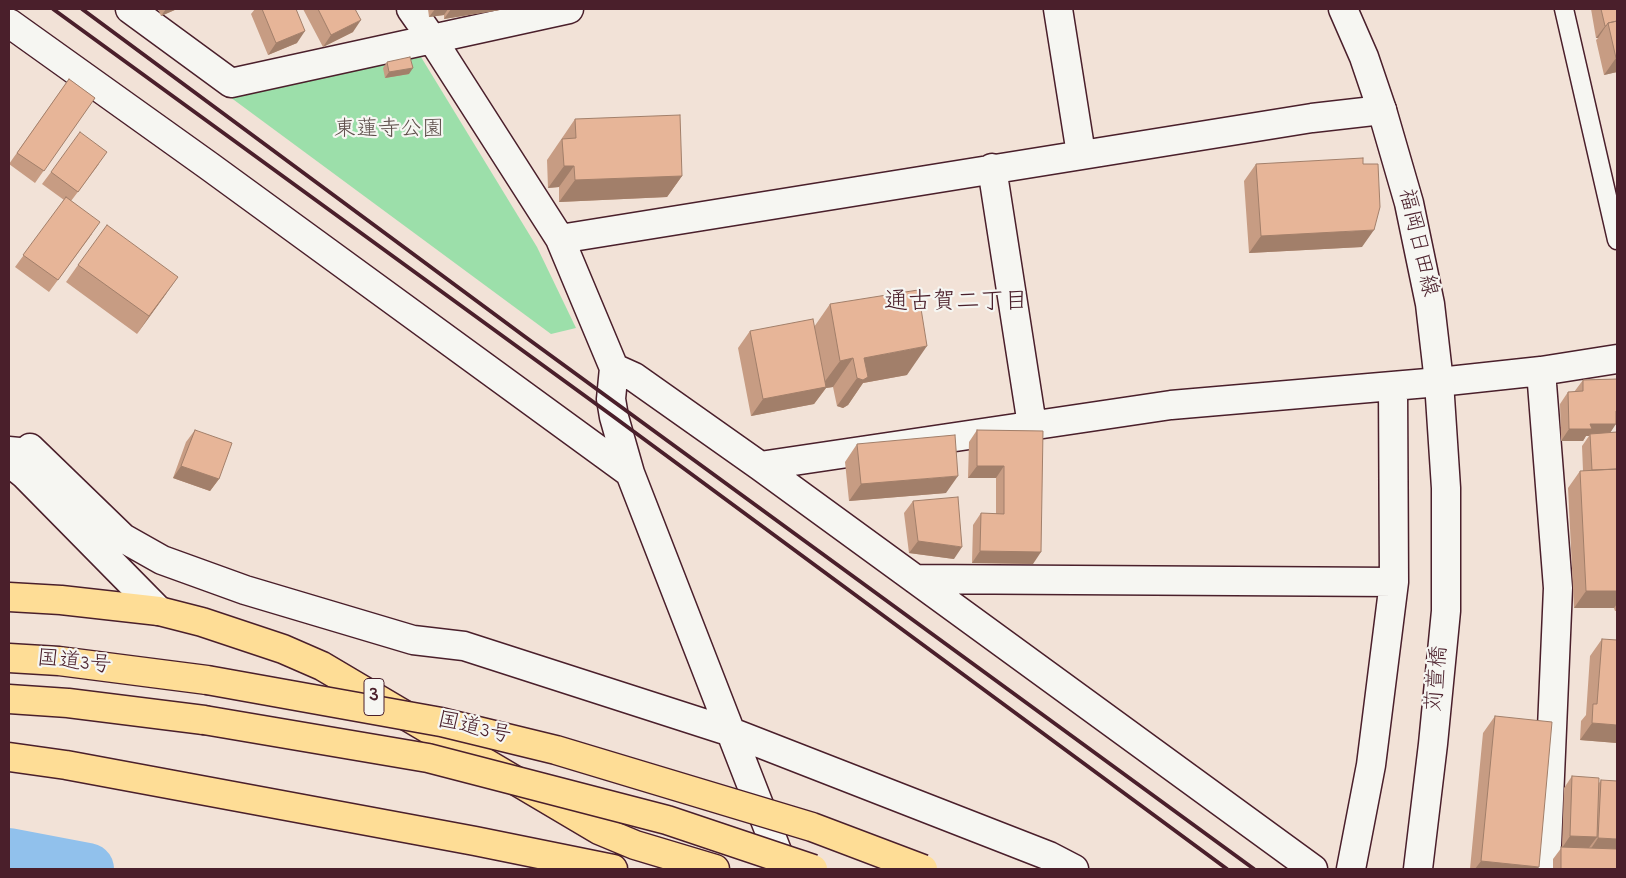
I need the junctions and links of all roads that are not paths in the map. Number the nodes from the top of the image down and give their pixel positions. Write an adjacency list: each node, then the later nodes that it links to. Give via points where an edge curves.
1 (130, 9): 8 (street, via 231,83)
2 (411, 9): 8 (street)
3 (569, 9): 8 (street)
4 (1058, 9): 10 (street)
5 (1343, 9): 9 (street, 福岡日田線, via 1364,56)
6 (1564, 9): 13 (lane)
7 (9, 23): 22 (street)
8 (432, 39): 12 (street)
9 (1382, 110): 10 (street); 17 (street, 福岡日田線, via 1409,203 1428,295)
10 (1080, 154): 11 (street)
11 (992, 168): 12 (street); 19 (street)
12 (560, 239): 15 (street)
13 (1617, 240)
14 (1617, 359): 16 (street)
15 (614, 368): 21 (street, via 634,377); 22 (street, via 611,399)
16 (1540, 370): 17 (street); 41 (street, via 1558,588)
17 (1439, 382): 18 (street); 23 (street, 福岡日田線)
18 (1393, 386): 19 (street, via 1171,405); 25 (street)
19 (1032, 424): 21 (street)
20 (16, 452): 27 (street, via 25,475); 30 (street, via 123,538 162,560 245,590 413,640 464,646)
21 (760, 466): 24 (street)
22 (630, 473): 30 (street)
23 (1446, 488): 40 (street, 苅萱橋, via 1446,611)
24 (915, 579): 25 (street); 38 (street)
25 (1394, 582): 39 (street, via 1371,765)
26 (9, 598): 27 (highway, 3, via 61,600)
27 (158, 612): 33 (highway, 3, via 244,635 322,666 598,830 635,845)
28 (9, 658): 36 (highway, 国道3号 / 3, bridge, via 59,661 208,680 441,722 556,750 812,827)
29 (9, 699): 35 (highway, 国道3号 / 3, bridge, via 68,702 204,720 428,758 667,820)
30 (732, 732): 34 (street); 37 (street, via 1049,856)
31 (9, 757): 32 (highway, via 85,768)
32 (613, 869)
33 (715, 869)
34 (784, 869)
35 (813, 869)
36 (923, 869)
37 (1074, 869)
38 (1313, 869)
39 (1351, 869)
40 (1418, 869)
41 (1546, 869)

